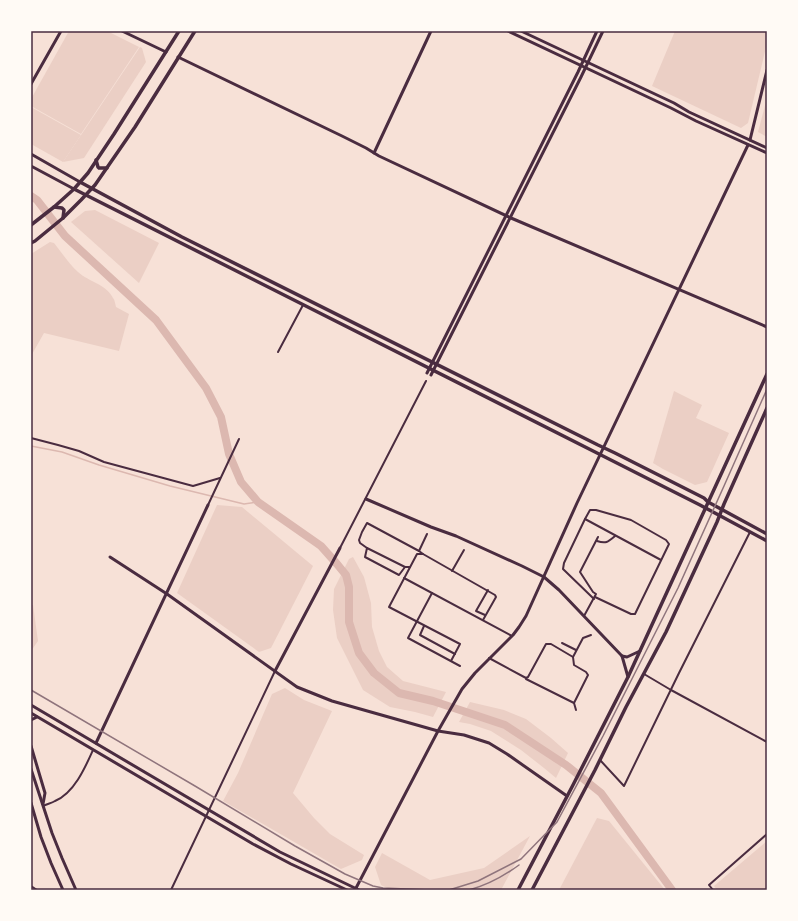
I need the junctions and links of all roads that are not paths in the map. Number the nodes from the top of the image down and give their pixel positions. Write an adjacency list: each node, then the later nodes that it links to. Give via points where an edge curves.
1 (61, 31): 17 (street)
2 (122, 31): 10 (street)
3 (179, 31): 10 (main road)
4 (195, 31): 11 (main road)
5 (432, 31): 21 (street)
6 (508, 31): 14 (street)
7 (521, 31): 12 (street)
8 (597, 31): 12 (street)
9 (603, 31): 13 (street)
10 (166, 52): 24 (main road)
11 (178, 57): 21 (street); 26 (main road)
12 (583, 60): 13 (street); 14 (street)
13 (588, 63): 15 (street); 18 (street)
14 (580, 66): 15 (street); 32 (street)
15 (586, 68): 19 (street); 34 (street)
16 (767, 70): 18 (street)
17 (31, 84)
18 (750, 140): 20 (street)
19 (748, 145): 22 (street); 37 (street)
20 (767, 148)
21 (374, 153): 32 (street)
22 (767, 153)
23 (31, 154): 27 (street)
24 (96, 160): 26 (main road, via 98,167); 27 (main road)
25 (31, 166): 28 (street)
26 (107, 168): 29 (main road)
27 (80, 182): 28 (main road); 29 (main road)
28 (74, 189): 30 (main road); 31 (main road)
29 (92, 189): 30 (main road); 41 (main road)
30 (86, 195): 33 (main road); 38 (main road)
31 (54, 207): 33 (main road, via 64,210); 35 (main road)
32 (506, 216): 34 (street); 41 (street)
33 (63, 218): 36 (main road)
34 (511, 218): 37 (street); 42 (street)
35 (31, 225)
36 (31, 243)
37 (680, 290): 39 (street); 52 (street)
38 (303, 304): 40 (street); 43 (main road)
39 (767, 327)
40 (278, 352)
41 (432, 362): 42 (main road); 43 (street)
42 (437, 364): 44 (street); 52 (main road)
43 (429, 368): 44 (main road); 45 (street)
44 (434, 370): 47 (street); 53 (main road)
45 (427, 373)
46 (767, 374): 56 (main road)
47 (431, 375)
48 (426, 381): 55 (street)
49 (767, 408): 59 (main road)
50 (31, 438): 54 (street, via 79,451 104,462 193,486)
51 (239, 439): 54 (street)
52 (604, 448): 53 (street); 56 (main road)
53 (601, 455): 58 (main road); 79 (street)
54 (220, 478): 57 (street)
55 (366, 499): 69 (street); 79 (street, via 456,536)
56 (708, 502): 58 (main road); 59 (main road)
57 (208, 505): 83 (street)
58 (705, 508): 60 (main road); 94 (main road)
59 (722, 510): 60 (main road); 64 (main road)
60 (720, 516): 62 (main road); 102 (main road)
61 (585, 519): 65 (street); 75 (street, via 590,510 596,510 631,520 666,540 669,544); 84 (street, via 563,569)
62 (750, 532): 68 (main road); 105 (street)
63 (427, 534): 71 (street)
64 (767, 534)
65 (615, 536): 67 (street, via 606,542); 75 (street)
66 (598, 537): 67 (street)
67 (597, 541): 84 (street, via 580,572 596,594)
68 (767, 541)
69 (340, 548): 101 (street)
70 (367, 548): 71 (street, via 359,540 367,523); 76 (street); 76 (street, via 365,557 399,575)
71 (419, 550): 73 (street)
72 (464, 550): 78 (street)
73 (423, 554): 77 (street, via 417,554); 78 (street)
74 (110, 557): 83 (street)
75 (661, 560): 84 (street, via 635,614)
76 (405, 567): 77 (street)
77 (410, 567): 80 (street)
78 (452, 571): 81 (street)
79 (544, 577): 86 (street); 91 (street, via 523,622)
80 (404, 578): 82 (street); 88 (street, via 390,607)
81 (488, 590): 85 (street, via 496,597); 85 (street, via 476,611)
82 (432, 593): 87 (street); 88 (street)
83 (167, 594): 101 (street); 114 (street)
84 (594, 598): 86 (street)
85 (486, 615): 87 (street)
86 (584, 616): 96 (street)
87 (482, 620): 91 (street)
88 (417, 622): 89 (street); 99 (street, via 408,638)
89 (424, 626): 95 (street, via 420,635); 95 (street, via 460,644)
90 (591, 635): 93 (street, via 583,638)
91 (512, 636): 98 (street)
92 (562, 643): 93 (street)
93 (576, 650): 97 (street)
94 (640, 650): 96 (street, via 627,657); 103 (main road)
95 (455, 654): 99 (street)
96 (622, 656): 103 (street)
97 (573, 657): 104 (street, via 551,644 546,644); 106 (street, via 574,665 588,675)
98 (489, 658): 104 (street); 112 (street, via 469,679)
99 (451, 661): 100 (street)
100 (460, 666)
101 (275, 671): 112 (street, via 298,687 328,700); 122 (street)
102 (644, 674): 105 (street); 117 (main road)
103 (628, 677): 119 (main road)
104 (526, 678): 106 (street)
105 (671, 690): 113 (street); 117 (street, via 624,786)
106 (574, 703): 108 (street)
107 (31, 705): 114 (street)
108 (576, 710)
109 (31, 713): 110 (street)
110 (37, 717): 111 (street); 116 (street)
111 (31, 720)
112 (438, 731): 119 (street, via 464,735 489,743); 127 (street)
113 (767, 742)
114 (96, 743): 122 (street)
115 (31, 746): 121 (street, via 45,793)
116 (93, 749): 121 (street, via 74,786 60,799); 124 (street)
117 (600, 759): 134 (main road)
118 (31, 769): 121 (street)
119 (567, 796): 133 (main road)
120 (31, 803): 123 (street)
121 (42, 806): 130 (street)
122 (209, 811): 124 (street); 127 (street, via 280,852)
123 (32, 812): 129 (street)
124 (206, 816): 131 (street); 132 (street, via 291,864)
125 (767, 834): 135 (street, via 709,885)
126 (31, 886): 128 (street)
127 (357, 889)
128 (37, 890)
129 (63, 890)
130 (76, 890)
131 (171, 890)
132 (347, 890)
133 (518, 890)
134 (532, 890)
135 (713, 890)

